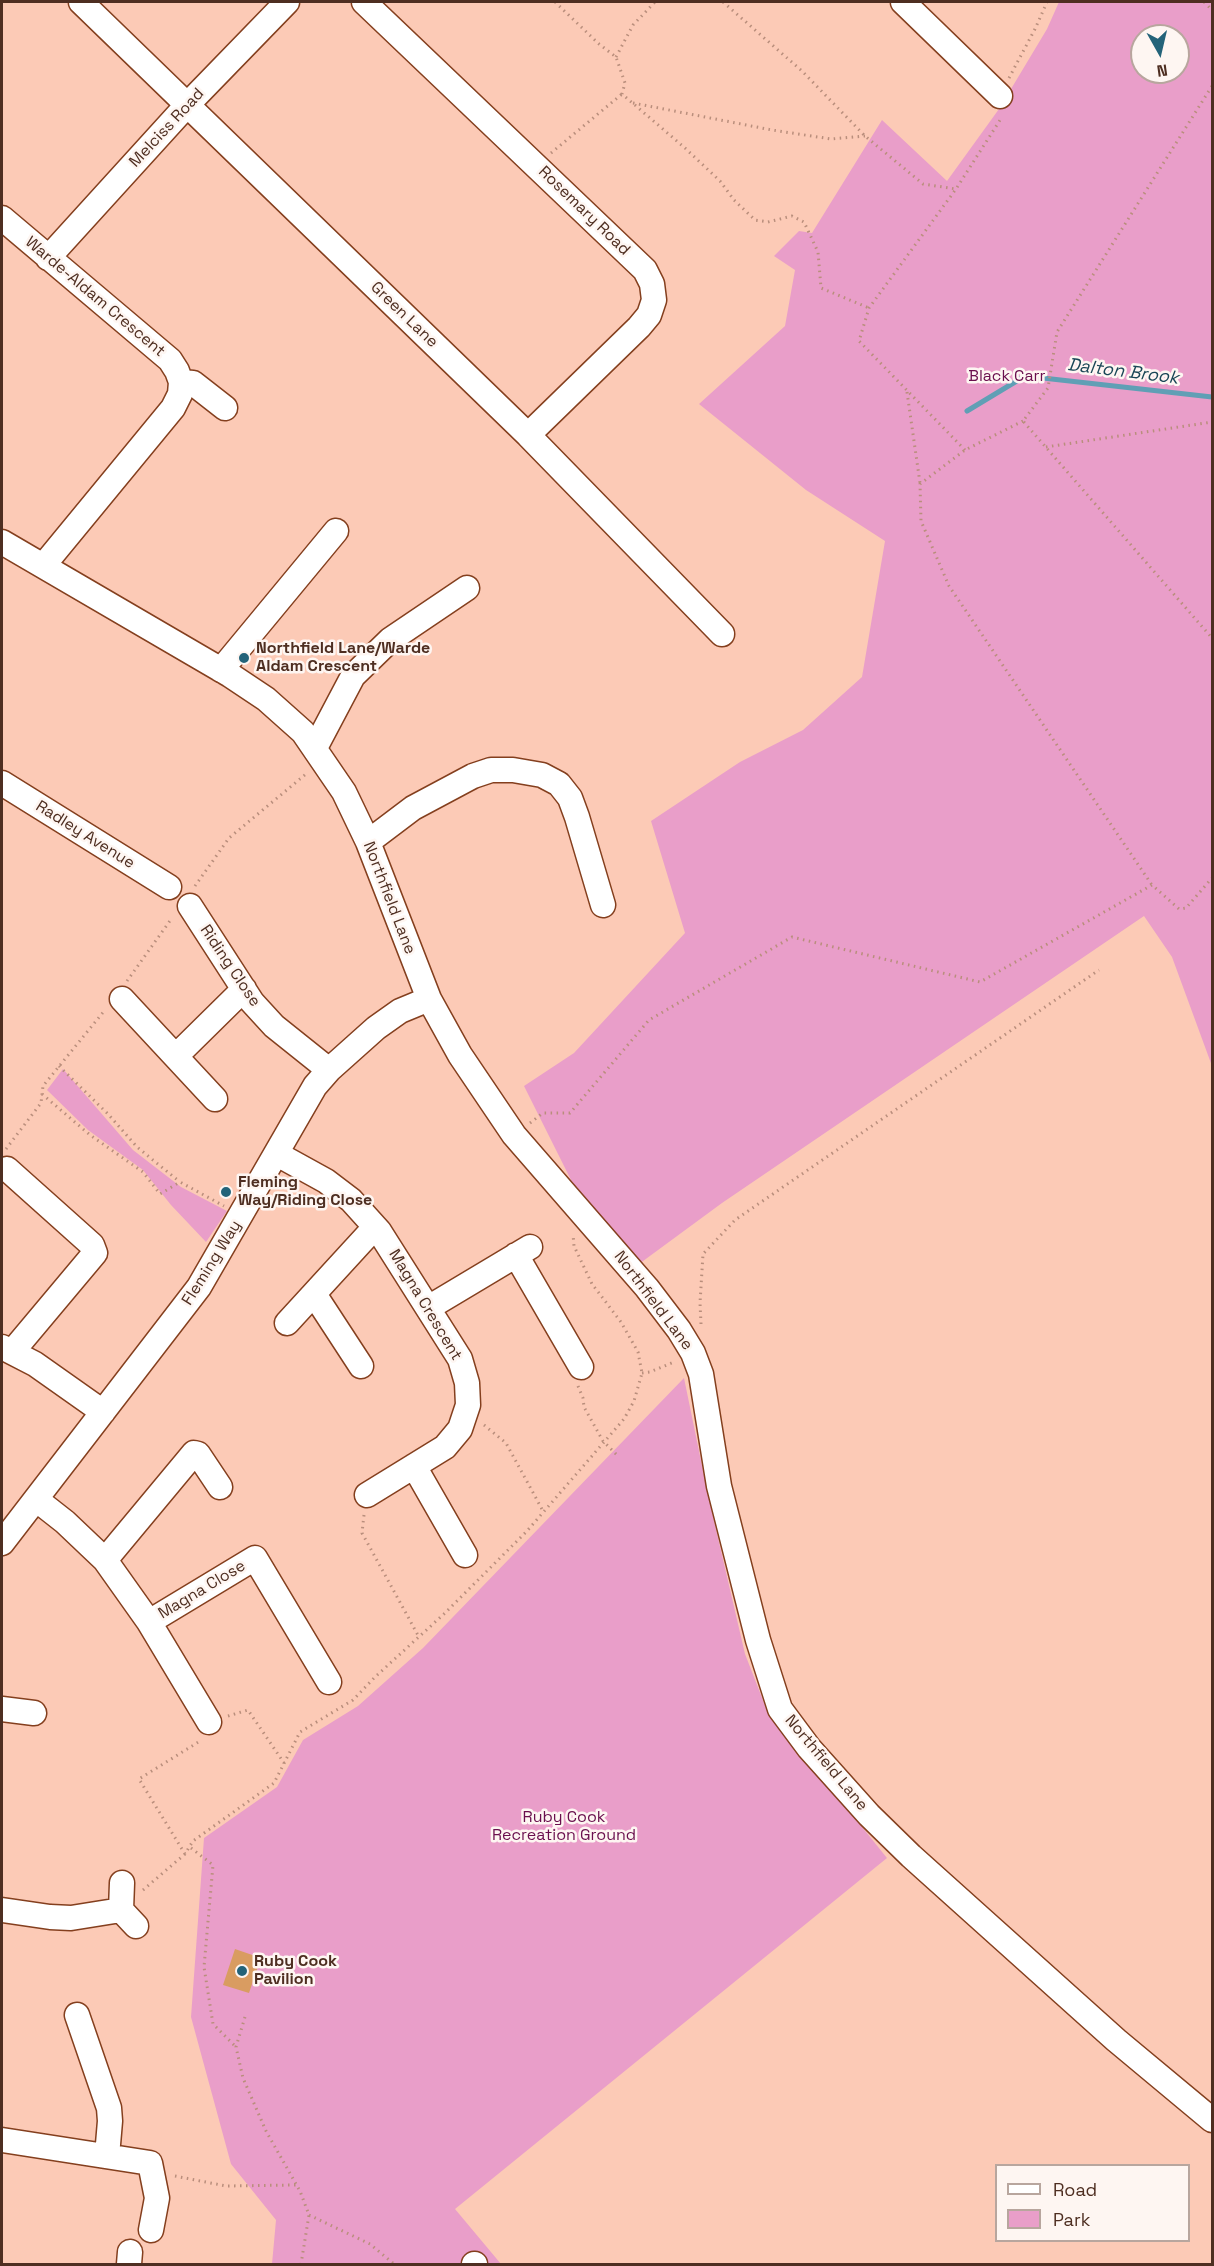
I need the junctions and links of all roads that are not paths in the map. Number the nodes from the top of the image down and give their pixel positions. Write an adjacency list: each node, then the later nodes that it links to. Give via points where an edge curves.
1 (81, 2): 6 (street, Green Lane)
2 (287, 2): 6 (street, Melciss Road)
3 (364, 2): 11 (street, Rosemary Road, via 645,270 652,284 654,300 649,315)
4 (903, 2): 5 (street)
5 (1000, 96)
6 (188, 104): 8 (street, Melciss Road); 11 (street, Green Lane)
7 (2, 218): 8 (street, Warde-Aldam Crescent)
8 (48, 258): 9 (street, Warde-Aldam Crescent, via 170,360)
9 (181, 382): 10 (street, via 194,383); 14 (street, via 173,408)
10 (225, 408)
11 (528, 435): 16 (street, Green Lane)
12 (336, 531): 17 (street)
13 (2, 542): 14 (street, Northfield Lane)
14 (43, 566): 17 (street, Northfield Lane)
15 (467, 588): 18 (street, via 390,640 352,676)
16 (722, 634)
17 (221, 670): 18 (street, Northfield Lane, via 266,699 303,732)
18 (319, 754): 20 (street, Northfield Lane, via 344,792)
19 (2, 783): 21 (street, Radley Avenue)
20 (368, 842): 23 (street, via 413,808 473,776 490,770 542,775 559,784 570,798); 26 (street, Northfield Lane)
21 (169, 887)
22 (186, 902): 24 (street, Riding Close)
23 (603, 905)
24 (244, 989): 27 (street); 28 (street, Riding Close, via 274,1026)
25 (118, 996): 27 (street)
26 (429, 999): 28 (street, Fleming Way, via 400,1011 376,1028); 55 (street, Northfield Lane, via 460,1055 514,1135 647,1288 693,1353 701,1374 719,1486 758,1640 780,1709 809,1748 911,1856 1116,2040)
27 (176, 1056): 29 (street)
28 (329, 1070): 30 (street, Fleming Way, via 315,1086)
29 (215, 1099)
30 (277, 1154): 32 (street, Magna Crescent, via 326,1181 351,1200); 39 (street, Fleming Way, via 194,1295)
31 (4, 1162): 36 (street, via 95,1252)
32 (375, 1227): 33 (street); 34 (street, Magna Crescent)
33 (314, 1294): 35 (street); 37 (street)
34 (428, 1308): 38 (street, via 523,1251); 40 (street, Magna Crescent, via 460,1359 468,1405 460,1429 445,1448)
35 (287, 1323)
36 (7, 1350): 39 (street, via 57,1377)
37 (361, 1366)
38 (581, 1367)
39 (103, 1412): 43 (street, Fleming Way)
40 (414, 1467): 42 (street, Magna Crescent); 45 (street)
41 (220, 1487): 46 (street, via 195,1453)
42 (367, 1495)
43 (37, 1500): 44 (street, Fleming Way); 46 (street, Magna Close)
44 (2, 1543)
45 (465, 1555)
46 (105, 1560): 47 (street, Magna Close)
47 (149, 1622): 48 (street, Magna Close, via 255,1558); 51 (street, Magna Close)
48 (329, 1682)
49 (2, 1709): 50 (street)
50 (34, 1713)
51 (209, 1722)
52 (122, 1883): 53 (street, via 128,1918 50,1917)
53 (2, 1910)
54 (77, 2015): 57 (street, via 109,2108)
55 (1212, 2120)
56 (2, 2140): 57 (street)
57 (107, 2156): 58 (street, via 151,2168 157,2198)
58 (151, 2230)

